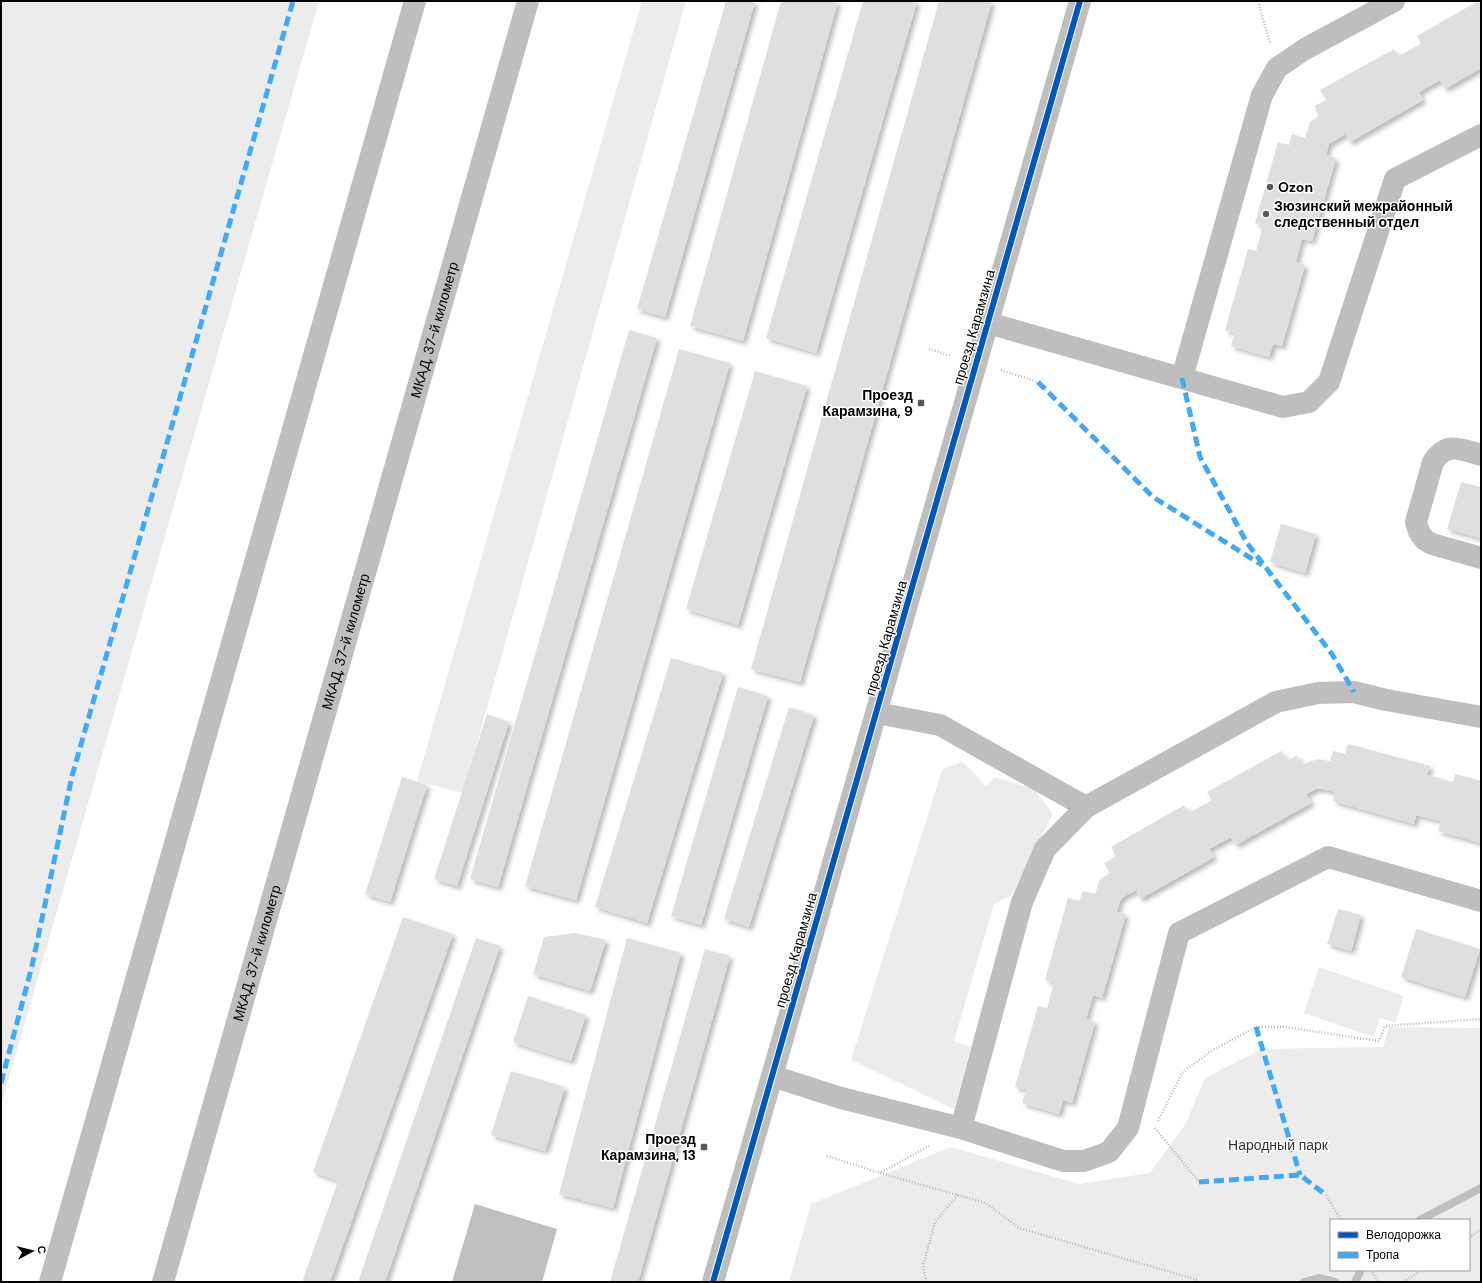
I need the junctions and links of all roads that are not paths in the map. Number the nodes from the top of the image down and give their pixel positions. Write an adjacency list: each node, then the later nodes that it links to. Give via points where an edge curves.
1 (415, 1): 16 (main road)
2 (528, 1): 17 (main road, МКАД, 37-й километр)
3 (1080, 1): 6 (main road, проезд Карамзина)
4 (1394, 1): 7 (main road, via 1304,49 1277,68 1262,96)
5 (1481, 135): 7 (main road, via 1396,179 1329,382 1310,402 1283,407)
6 (988, 323): 7 (main road); 10 (main road, проезд Карамзина)
7 (1182, 378)
8 (1481, 455): 9 (main road, via 1458,448 1448,449 1439,454 1433,462 1416,522 1419,532 1428,542)
9 (1481, 558)
10 (877, 713): 12 (main road, via 940,725); 14 (main road, проезд Карамзина)
11 (1481, 717): 12 (main road, via 1354,692 1318,693 1276,702)
12 (1086, 807): 15 (main road, via 1045,849 1022,902)
13 (1481, 901): 15 (main road, via 1328,857 1179,932 1128,1128 1109,1152 1084,1162 1062,1162)
14 (772, 1076): 15 (main road, via 841,1098); 18 (main road, проезд Карамзина)
15 (962, 1128)
16 (50, 1282)
17 (163, 1282)
18 (713, 1282)

